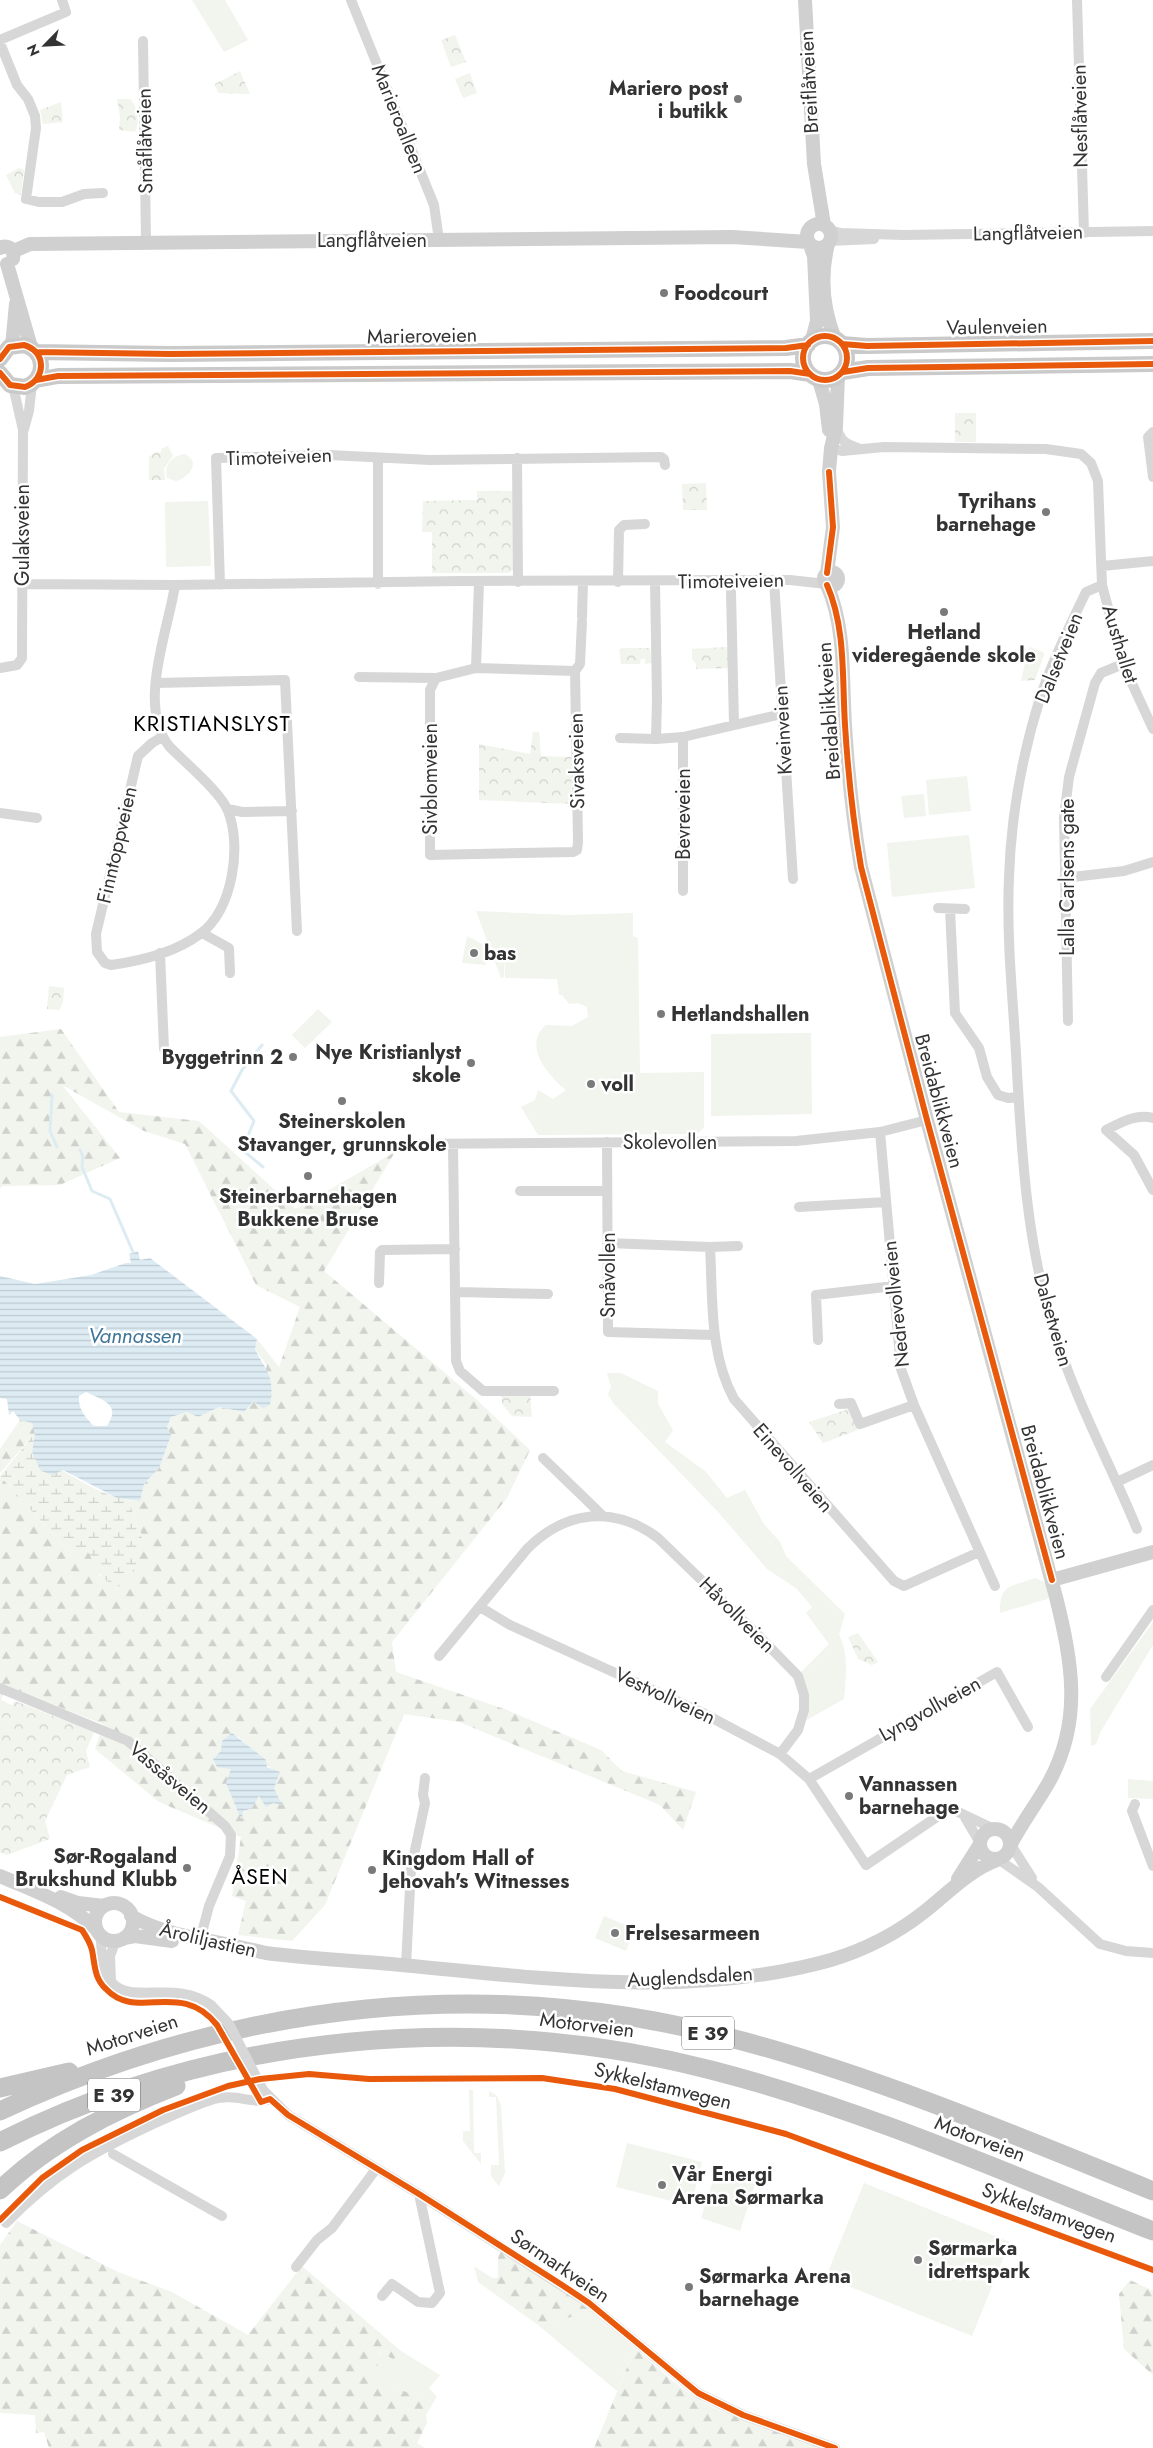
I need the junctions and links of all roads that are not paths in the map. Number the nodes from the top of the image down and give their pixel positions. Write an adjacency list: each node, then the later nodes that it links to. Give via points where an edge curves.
1 (62, 0): 6 (street, via 66,12)
2 (351, 0): 11 (street, Marieroalleen, via 434,205)
3 (805, 0): 10 (main road, Breiflåtveien)
4 (1077, 0): 9 (street, Nesflåtveien)
5 (143, 40): 12 (street, Småflåtveien)
6 (0, 41): 7 (street, via 17,85 35,116 26,199 62,202 84,194)
7 (103, 193)
8 (1153, 231): 9 (street, Langflåtveien)
9 (1084, 233): 10 (street, Langflåtveien, via 903,235 872,240)
10 (819, 235): 11 (main road, Langflåtveien); 16 (main road, Breiflåtveien, via 829,321); 18 (main road, Breiflåtveien, via 814,256 817,321)
11 (439, 240): 12 (main road, Langflåtveien)
12 (146, 241): 13 (main road, Langflåtveien, via 30,244)
13 (7, 250): 14 (main road, Langflåtveien, via 12,262)
14 (3, 263): 15 (main road, Langflåtveien)
15 (17, 301): 19 (main road, Langflåtveien); 20 (main road, Langflåtveien)
16 (839, 341): 17 (main road, Vaulenveien, via 867,346); 18 (main road, via 824,336); 22 (main road, via 847,358)
17 (1153, 341)
18 (810, 343): 19 (main road, Marieroveien, via 786,348 388,352 160,354); 23 (main road, via 803,359)
19 (34, 350): 20 (main road, Marieroveien, via 24,344); 25 (main road, via 42,365)
20 (4, 352)
21 (1153, 364): 22 (main road, Vaulenveien, via 868,368)
22 (840, 374): 23 (main road, via 831,380); 26 (main road, Breidablikkveien)
23 (815, 377): 25 (main road, Marieroveien, via 790,371 282,374 58,376); 29 (main road, Breidablikkveien, via 826,404)
24 (4, 379): 25 (main road, Marieroveien, via 25,387); 27 (street, Gulaksveien)
25 (34, 382): 27 (street)
26 (836, 427): 29 (main road, Breidablikkveien); 30 (street, via 840,439)
27 (23, 430): 45 (street, Gulaksveien)
28 (1153, 432): 34 (street, via 1148,437)
29 (831, 448): 30 (street, via 842,452); 38 (main road, Breidablikkveien, via 829,472 833,527 839,549)
30 (861, 448): 37 (street, via 1046,449 1081,454 1091,463 1098,480)
31 (517, 458): 32 (street, Timoteiveien); 33 (street, Timoteiveien, via 661,458); 41 (street)
32 (378, 459): 46 (street); 48 (street, Timoteiveien, via 363,455 216,458)
33 (665, 465)
34 (1153, 477)
35 (646, 524): 43 (street, via 624,525 619,530)
36 (1153, 561): 37 (street)
37 (1102, 566): 49 (street)
38 (830, 579): 39 (street, Timoteiveien); 85 (main road, Breidablikkveien, via 839,623 846,740 861,867)
39 (774, 581): 44 (street, Timoteiveien); 58 (street, Kveinveien)
40 (479, 582): 41 (street, Timoteiveien); 46 (street, Timoteiveien); 53 (street)
41 (518, 582): 42 (street, Timoteiveien)
42 (582, 582): 43 (street, Timoteiveien); 54 (street, Sivaksveien, via 580,664)
43 (618, 582): 44 (street, Timoteiveien)
44 (655, 582): 64 (street, Timoteiveien)
45 (22, 584): 47 (street, Timoteiveien); 52 (street, Gulaksveien, via 22,658 17,666)
46 (378, 584): 48 (street, Timoteiveien)
47 (175, 585): 48 (street, Timoteiveien); 57 (street)
48 (220, 585)
49 (1102, 585): 51 (street, Austhallet); 83 (street, Dalsetveien, via 1086,592 1074,617 1042,694 1022,772 1011,842 1008,909)
50 (731, 592): 59 (street)
51 (1123, 664): 60 (street, Austhallet); 71 (street, Lalla Carlsens gate, via 1101,673 1090,696 1078,739 1066,794)
52 (0, 668)
53 (476, 668): 54 (street); 56 (street)
54 (575, 671): 69 (street, Sivaksveien)
55 (359, 677): 56 (street)
56 (436, 678): 69 (street, Sivblomveien, via 430,690 429,716 430,855 551,854)
57 (156, 683): 61 (street, via 154,707); 66 (street, via 285,680)
58 (782, 714): 59 (street, Bevreveien); 72 (street, Kveinveien)
59 (734, 725): 63 (street, Bevreveien)
60 (1153, 729)
61 (162, 737): 65 (street); 79 (street, Finntoppveien, via 138,756 96,934 96,952 104,963 118,964)
62 (620, 738): 64 (street, Bevreveien)
63 (683, 738): 64 (street, Bevreveien); 73 (street, Bevreveien)
64 (656, 739)
65 (228, 810): 66 (street); 78 (street, via 235,848 234,864 220,911)
66 (292, 811): 77 (street)
67 (0, 813): 68 (street)
68 (37, 818)
69 (576, 850)
70 (1153, 862): 71 (street, via 1124,870)
71 (1064, 878): 81 (street, Lalla Carlsens gate)
72 (793, 879)
73 (682, 891)
74 (938, 908): 75 (street)
75 (950, 909): 76 (street); 83 (street, via 956,1013 979,1048 987,1077 998,1095)
76 (965, 909)
77 (297, 931)
78 (202, 933): 79 (street); 80 (street, via 229,948)
79 (160, 953): 82 (street)
80 (230, 973)
81 (1068, 1021)
82 (164, 1049)
83 (1018, 1097): 110 (street, Dalsetveien, via 1032,1237 1052,1324 1072,1387)
84 (1153, 1118): 92 (street, via 1141,1116 1106,1130 1134,1155)
85 (926, 1120): 86 (street, Skolevollen); 115 (main road, Breidablikkveien)
86 (880, 1132): 87 (street, Skolevollen, via 796,1141); 93 (street, Nedrevollveien)
87 (607, 1142): 89 (street, Skolevollen); 91 (street, Småvollen)
88 (411, 1144): 89 (street, Skolevollen)
89 (453, 1144): 98 (street)
90 (520, 1190): 91 (street)
91 (607, 1190): 95 (street, Småvollen)
92 (1153, 1190)
93 (886, 1202): 94 (street); 100 (street, Nedrevollveien)
94 (799, 1208)
95 (608, 1243): 97 (street); 103 (street, Småvollen, via 608,1332)
96 (738, 1246): 97 (street)
97 (710, 1247): 103 (street, Einevollveien)
98 (454, 1249): 99 (street, via 382,1250); 101 (street)
99 (380, 1283)
100 (894, 1286): 104 (street, via 816,1295); 107 (street, Nedrevollveien, via 901,1369)
101 (456, 1292): 102 (street); 105 (street, via 456,1361 468,1380 483,1391)
102 (548, 1294)
103 (714, 1335): 113 (street, Einevollveien, via 725,1383 734,1399 894,1581 904,1586)
104 (818, 1340)
105 (554, 1391)
106 (839, 1404): 107 (street, via 851,1403 860,1424)
107 (914, 1405): 113 (street, Nedrevollveien)
108 (543, 1458): 111 (street)
109 (1153, 1465): 110 (street)
110 (1116, 1482): 112 (street, Dalsetveien)
111 (602, 1515): 117 (street, Håvollveien, via 573,1520 542,1535 527,1548); 123 (street, Håvollveien, via 625,1520 658,1538 798,1676 804,1695 804,1710 798,1730)
112 (1137, 1529)
113 (980, 1552): 116 (street, Nedrevollveien)
114 (1153, 1552): 115 (main road)
115 (1052, 1580): 126 (main road, Breidablikkveien, via 1068,1648 1072,1707 1061,1758)
116 (995, 1586)
117 (480, 1607): 119 (street); 123 (street, Vestvollveien, via 510,1625 701,1712)
118 (1153, 1610): 120 (street)
119 (439, 1656)
120 (1106, 1677)
121 (0, 1688): 142 (street, Vassåsveien, via 128,1741 225,1826 231,1835 230,1856)
122 (1028, 1727): 125 (street, Lyngvollveien, via 997,1672)
123 (780, 1754): 125 (street, Vestvollveien)
124 (425, 1778): 145 (street, via 425,1803 411,1869)
125 (809, 1778): 128 (street, Vestvollveien, via 866,1865 939,1815 954,1810)
126 (1039, 1798): 129 (main road, Breidablikkveien, via 1006,1826); 131 (main road, Breidablikkveien)
127 (1135, 1804): 133 (street, via 1132,1811)
128 (963, 1814): 129 (street); 130 (street)
129 (995, 1829): 130 (main road, via 988,1831); 131 (main road, via 1003,1831)
130 (980, 1843): 132 (main road, via 988,1858); 135 (main road, Auglendsdalen)
131 (1011, 1844): 132 (main road, via 1004,1857); 136 (street)
132 (998, 1860): 135 (main road, Auglendsdalen, via 986,1864); 136 (street)
133 (1153, 1866)
134 (0, 1876): 137 (main road)
135 (952, 1887): 145 (main road, Auglendsdalen, via 909,1923 864,1948 831,1960 756,1975 682,1981 589,1980 512,1977)
136 (1038, 1887): 144 (street, via 1100,1944 1126,1951)
137 (55, 1898): 138 (main road); 140 (main road, via 87,1920)
138 (104, 1906): 139 (main road, via 117,1903); 140 (main road, via 96,1917)
139 (132, 1916): 141 (main road, via 132,1928); 142 (main road, Åroliljastien, via 156,1929)
140 (99, 1933): 141 (main road); 146 (street, via 104,1973)
141 (120, 1939): 143 (main road, Åroliljastien, via 135,1936 248,1954); 146 (street, via 110,1956)
142 (200, 1940): 143 (main road, Åroliljastien)
143 (266, 1952): 145 (main road, Auglendsdalen)
144 (1153, 1953)
145 (406, 1965)
146 (111, 1981): 150 (street, Sørmarkveien, bridge, via 130,1992 182,1992 195,1995 211,2005 229,2024)
147 (293, 2050): 152 (highway, Motorveien / E 39, via 213,2065 143,2084 75,2108); 155 (highway, E 39, via 257,2064 176,2086 117,2111 52,2149); 160 (highway, Motorveien / E 39, via 399,2038 471,2037 569,2044 637,2054 711,2070 875,2122)
148 (119, 2062): 149 (highway, E 39); 151 (highway, Motorveien / E 39); 156 (highway, Motorveien / E 39, via 188,2040 258,2024 351,2010 471,2004 611,2014 745,2041 822,2066 910,2096)
149 (0, 2088)
150 (270, 2099): 154 (street, Sørmarkveien, via 288,2115); 159 (street, via 261,2102 232,2096 214,2099 100,2149 45,2185)
151 (0, 2111)
152 (0, 2142)
153 (113, 2154): 158 (street)
154 (376, 2169): 157 (street, Sørmarkveien); 161 (street, via 332,2228 317,2240)
155 (0, 2190)
156 (1153, 2191)
157 (419, 2194): 162 (street, via 440,2293 432,2303 423,2303 392,2284); 163 (street, Sørmarkveien, via 589,2303 698,2393 743,2415)
158 (222, 2216)
159 (6, 2223)
160 (1153, 2231)
161 (296, 2267)
162 (382, 2296)
163 (835, 2448)

